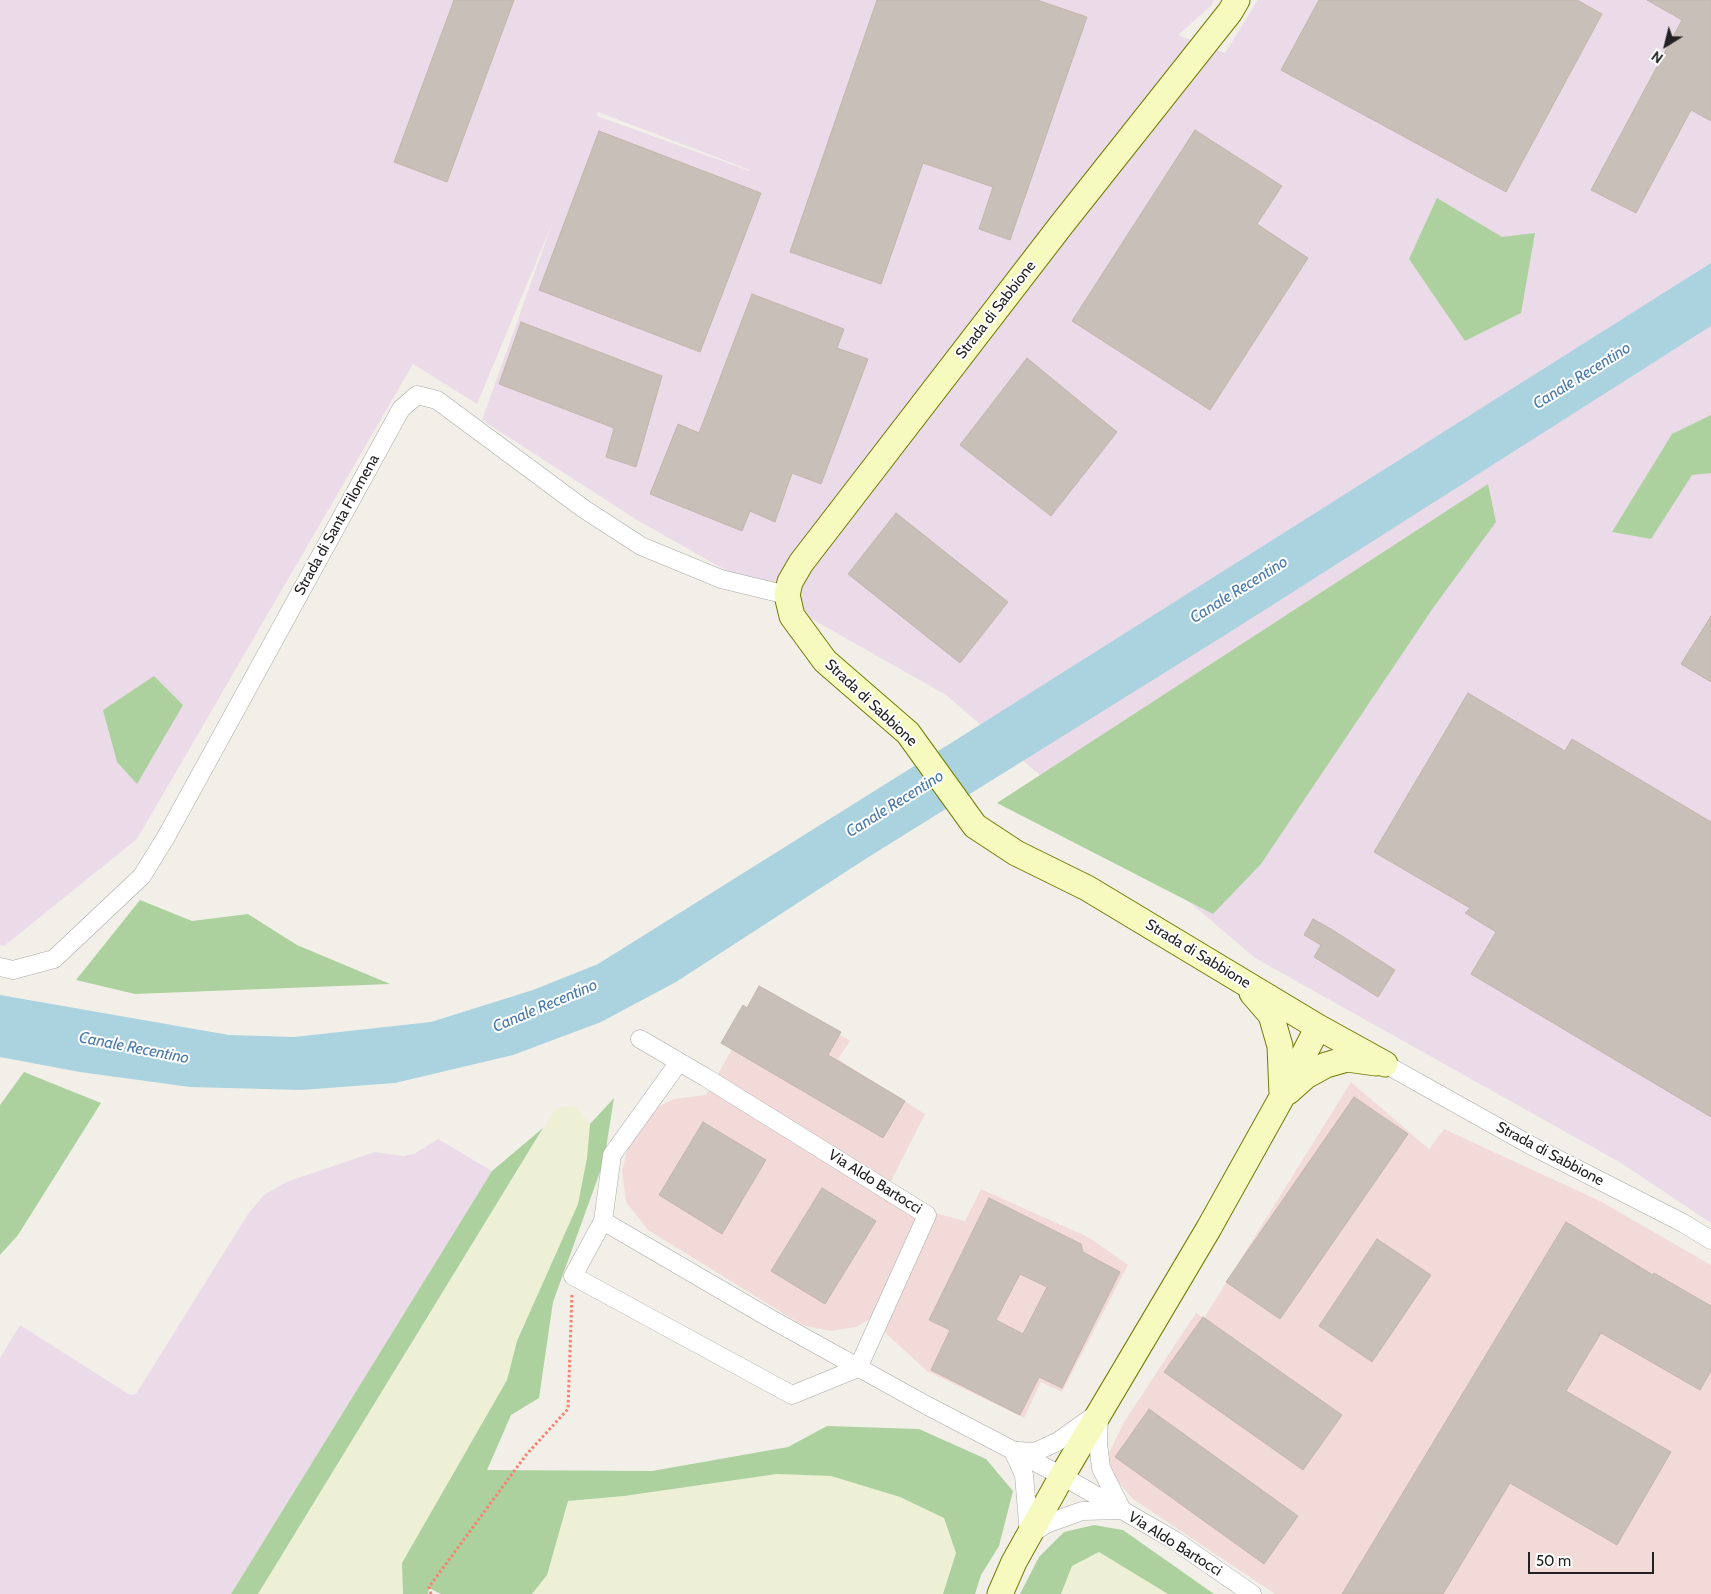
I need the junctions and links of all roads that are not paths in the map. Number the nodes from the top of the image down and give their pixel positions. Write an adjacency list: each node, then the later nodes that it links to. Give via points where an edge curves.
1 (1237, 0): 2 (main road, Strada di Sabbione, via 801,563)
2 (787, 595): 3 (street, Strada di Santa Filomena, via 722,579 641,546 584,509 437,400 417,396 401,410 142,876 54,959 13,970); 4 (main road, Strada di Sabbione, via 792,616 825,661 908,733 975,826 1016,853 1087,888)
3 (0, 967)
4 (1239, 978): 5 (main road, Strada di Sabbione); 9 (main road, via 1271,1015 1280,1046)
5 (1318, 1027): 8 (main road, Strada di Sabbione); 9 (main road, Via Aldo Bartocci)
6 (640, 1039): 7 (street, Via Aldo Bartocci)
7 (679, 1062): 10 (street, via 612,1155); 12 (street, Via Aldo Bartocci, via 927,1215)
8 (1385, 1064): 9 (main road, Via Aldo Bartocci, via 1347,1059 1326,1065 1306,1076); 11 (street, Strada di Sabbione)
9 (1282, 1097): 13 (main road, Via Aldo Bartocci)
10 (604, 1221): 12 (street, Via Aldo Bartocci); 12 (street, via 573,1276 792,1395)
11 (1711, 1240)
12 (858, 1368): 14 (street, Via Aldo Bartocci)
13 (1100, 1412): 14 (street, Via Aldo Bartocci, via 1057,1442 1036,1452); 15 (main road, Via Aldo Bartocci); 16 (street, Via Aldo Bartocci, via 1098,1443 1101,1468)
14 (1013, 1451): 15 (street, Via Aldo Bartocci); 17 (street, via 1024,1475)
15 (1062, 1476): 16 (street, Via Aldo Bartocci); 17 (main road, Via Aldo Bartocci)
16 (1122, 1510): 17 (street, Via Aldo Bartocci, via 1082,1511 1046,1524); 19 (street, Via Aldo Bartocci, via 1174,1540)
17 (1029, 1536): 18 (main road, Via Aldo Bartocci)
18 (1000, 1594)
19 (1252, 1594)

